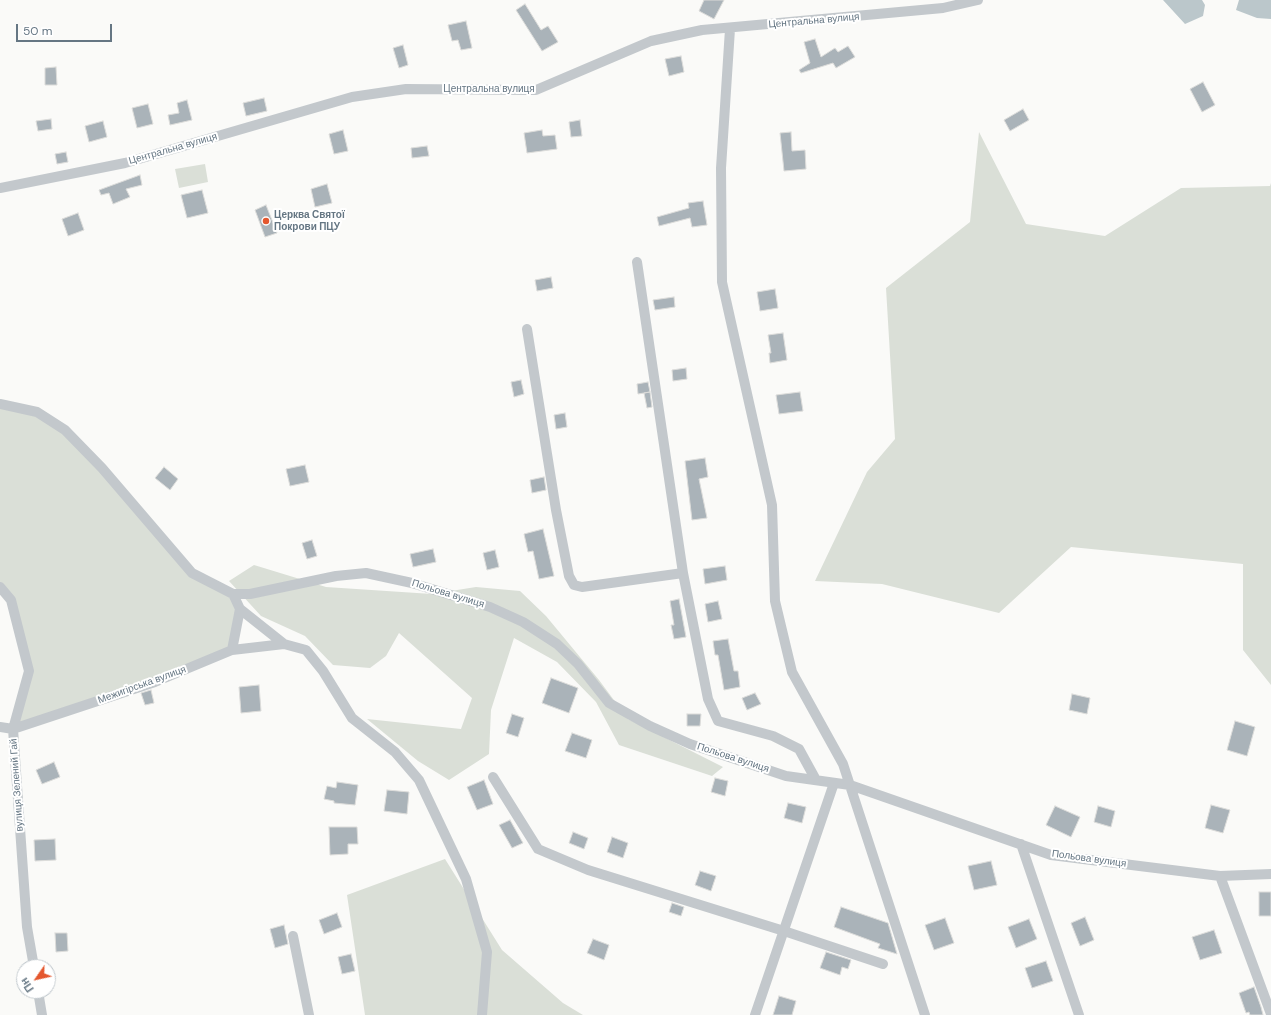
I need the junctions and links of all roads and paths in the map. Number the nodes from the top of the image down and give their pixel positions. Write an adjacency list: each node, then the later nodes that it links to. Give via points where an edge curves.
1 (978, 0): 2 (street, Центральна вулиця, via 943,8)
2 (730, 29): 3 (street, Центральна вулиця, via 702,30 652,41 536,90 406,89 352,97 126,163); 18 (street, via 721,168 722,282 772,505 775,600 792,672 843,764)
3 (0, 188)
4 (637, 262): 7 (street)
5 (527, 329): 7 (street, via 556,510 569,576 574,585 582,587)
6 (0, 404): 9 (street, via 37,412 65,430 102,468 192,573)
7 (683, 573): 16 (street, via 708,699 718,721 773,736 799,749)
8 (0, 587): 14 (street, вулиця Зелений Гай, via 11,600 29,671)
9 (233, 594): 10 (street); 16 (street, Польова вулиця, via 250,594 336,576 366,574 412,582 490,607 523,622 557,644 578,664 609,703 650,726 690,744 786,776)
10 (240, 609): 11 (street); 12 (street)
11 (284, 644): 12 (street, Межигірська вулиця); 30 (street, via 306,650 323,670 352,718 396,752 419,780 466,879 487,952)
12 (232, 650): 14 (street, Межигірська вулиця, via 155,682)
13 (0, 728): 14 (street, Межигірська вулиця)
14 (13, 729): 24 (street, вулиця Зелений Гай, via 27,927)
15 (493, 777): 22 (street, via 538,849 588,870)
16 (816, 780): 17 (street, Польова вулиця)
17 (834, 783): 18 (street, Польова вулиця); 22 (street)
18 (850, 785): 19 (street, Польова вулиця); 32 (street)
19 (1021, 844): 21 (street, Польова вулиця, via 1051,855); 33 (street)
20 (1271, 874): 21 (street, Польова вулиця)
21 (1220, 876): 27 (street)
22 (784, 930): 25 (street); 31 (street)
23 (293, 936): 29 (street)
24 (33, 959)
25 (883, 964)
26 (39, 999): 28 (street)
27 (1271, 1014)
28 (42, 1015)
29 (309, 1015)
30 (482, 1015)
31 (755, 1015)
32 (925, 1015)
33 (1079, 1015)

